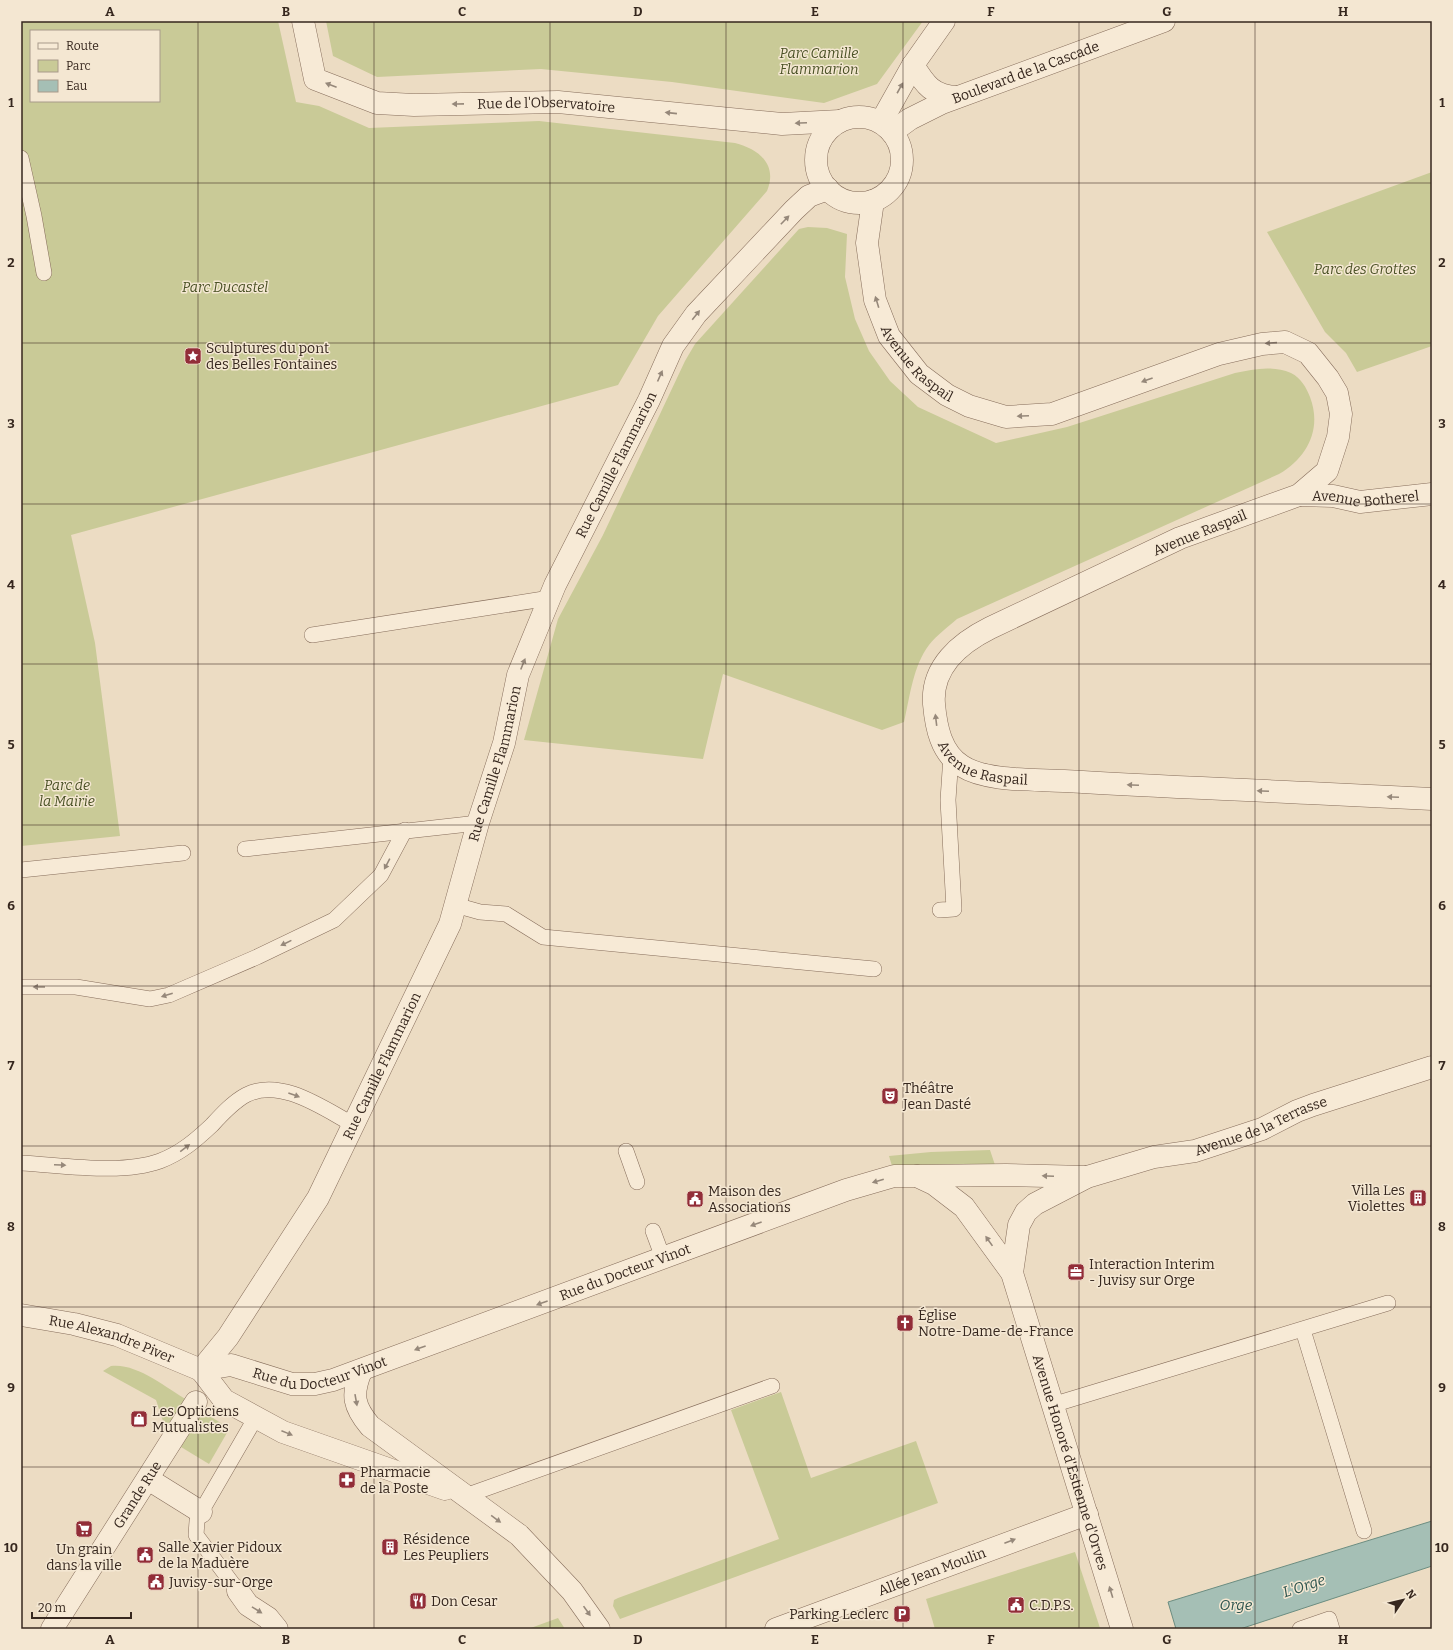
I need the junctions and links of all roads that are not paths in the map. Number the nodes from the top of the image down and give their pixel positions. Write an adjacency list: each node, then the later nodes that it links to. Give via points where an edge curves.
1 (303, 21): 6 (street, Rue de l'Observatoire, one-way to 1, via 782,124 558,102 414,105 377,103 315,79)
2 (944, 21): 4 (street)
3 (1164, 21): 5 (street, Boulevard de la Cascade)
4 (913, 65): 5 (street, via 932,90 943,96); 7 (street, one-way to 4)
5 (957, 97): 7 (street, Boulevard de la Cascade)
6 (840, 121): 7 (street, via 854,117 868,118); 9 (street, via 820,141 816,155 817,169)
7 (887, 127): 10 (street, via 900,144 903,158 901,172 895,185 885,195)
8 (21, 158): 11 (lane)
9 (828, 189): 10 (street, via 844,201 858,204); 14 (street, Rue Camille Flammarion, one-way to 9, via 649,400 673,346 696,314 786,219 809,196)
10 (873, 201): 13 (street, Avenue Raspail, one-way to 10, via 1327,471 1338,437 1341,414 1336,393 1328,378 1308,353 1285,342 1262,344 1219,354 1052,414 1006,417 970,406 947,395 918,374 889,336 875,300 867,243)
11 (44, 274)
12 (1432, 494): 13 (street, Avenue Botherel, via 1360,502 1333,496)
13 (1299, 495): 16 (street, Avenue Raspail, one-way to 13, via 937,727 934,701 936,684 943,665 971,638 1180,538)
14 (550, 598): 15 (lane); 18 (street, Rue Camille Flammarion, one-way to 14, via 504,743 518,675)
15 (312, 635)
16 (951, 756): 17 (street, Avenue Raspail, one-way to 16, via 1004,777 974,772); 24 (lane, via 948,800 954,909)
17 (1432, 799)
18 (478, 823): 19 (lane); 23 (street, Rue Camille Flammarion)
19 (405, 830): 20 (lane); 26 (lane, one-way to 26, via 381,874 334,920 169,995 150,999 76,987)
20 (245, 849)
21 (183, 853): 22 (lane)
22 (21, 870)
23 (455, 905): 25 (lane, via 480,912 506,914 544,938); 28 (street, Rue Camille Flammarion, via 450,924)
24 (940, 910)
25 (874, 969)
26 (21, 987)
27 (1432, 1067): 32 (street, Avenue de la Terrasse, via 1308,1107 1262,1129 1195,1151 1154,1157)
28 (354, 1124): 30 (lane, one-way to 28, via 124,1169 143,1167 178,1154 231,1106 247,1095 266,1090 284,1091 299,1096); 40 (street, Rue Camille Flammarion, via 318,1198 228,1337)
29 (626, 1150): 33 (lane)
30 (21, 1163)
31 (917, 1176): 32 (street, Avenue de la Terrasse, one-way to 31); 35 (street, Rue du Docteur Vinot, one-way to 35, via 894,1176 846,1190); 36 (street, Rue du Docteur Vinot, one-way to 31, via 964,1207 934,1184)
32 (1087, 1177): 36 (street, Avenue de la Terrasse, via 1035,1204 1026,1212 1019,1225)
33 (637, 1182)
34 (653, 1231): 35 (lane)
35 (663, 1258): 41 (street, Rue du Docteur Vinot, one-way to 41)
36 (1012, 1273): 44 (street, Avenue Honoré d'Estienne d'Orves)
37 (1388, 1303): 39 (lane)
38 (21, 1315): 40 (street, Rue Alexandre Piver, via 117,1335)
39 (1303, 1330): 44 (lane); 52 (lane)
40 (201, 1370): 41 (street, Rue du Docteur Vinot, via 231,1364 292,1384 315,1384); 45 (street, via 224,1400)
41 (361, 1371): 46 (street, one-way to 46, via 355,1396 359,1413 370,1426)
42 (772, 1386): 49 (lane)
43 (196, 1402): 48 (street, Grande Rue)
44 (1052, 1404): 51 (street, Avenue Honoré d'Estienne d'Orves)
45 (256, 1417): 47 (street, one-way to 47, via 283,1432); 50 (lane)
46 (393, 1443): 47 (street); 49 (street)
47 (380, 1466): 49 (street)
48 (148, 1480): 50 (street); 54 (street, Grande Rue)
49 (465, 1496): 56 (street, one-way to 56, via 519,1536 572,1591)
50 (201, 1512): 53 (lane, via 196,1535)
51 (1087, 1514): 57 (street, Allée Jean Moulin, one-way to 51); 58 (street, Avenue Honoré d'Estienne d'Orves, one-way to 51)
52 (1364, 1531)
53 (238, 1591): 55 (street, one-way to 55, via 248,1605 268,1618)
54 (52, 1629)
55 (277, 1629)
56 (599, 1629)
57 (776, 1629)
58 (1122, 1629)
59 (1300, 1629): 60 (lane, via 1329,1619)
60 (1332, 1629)

